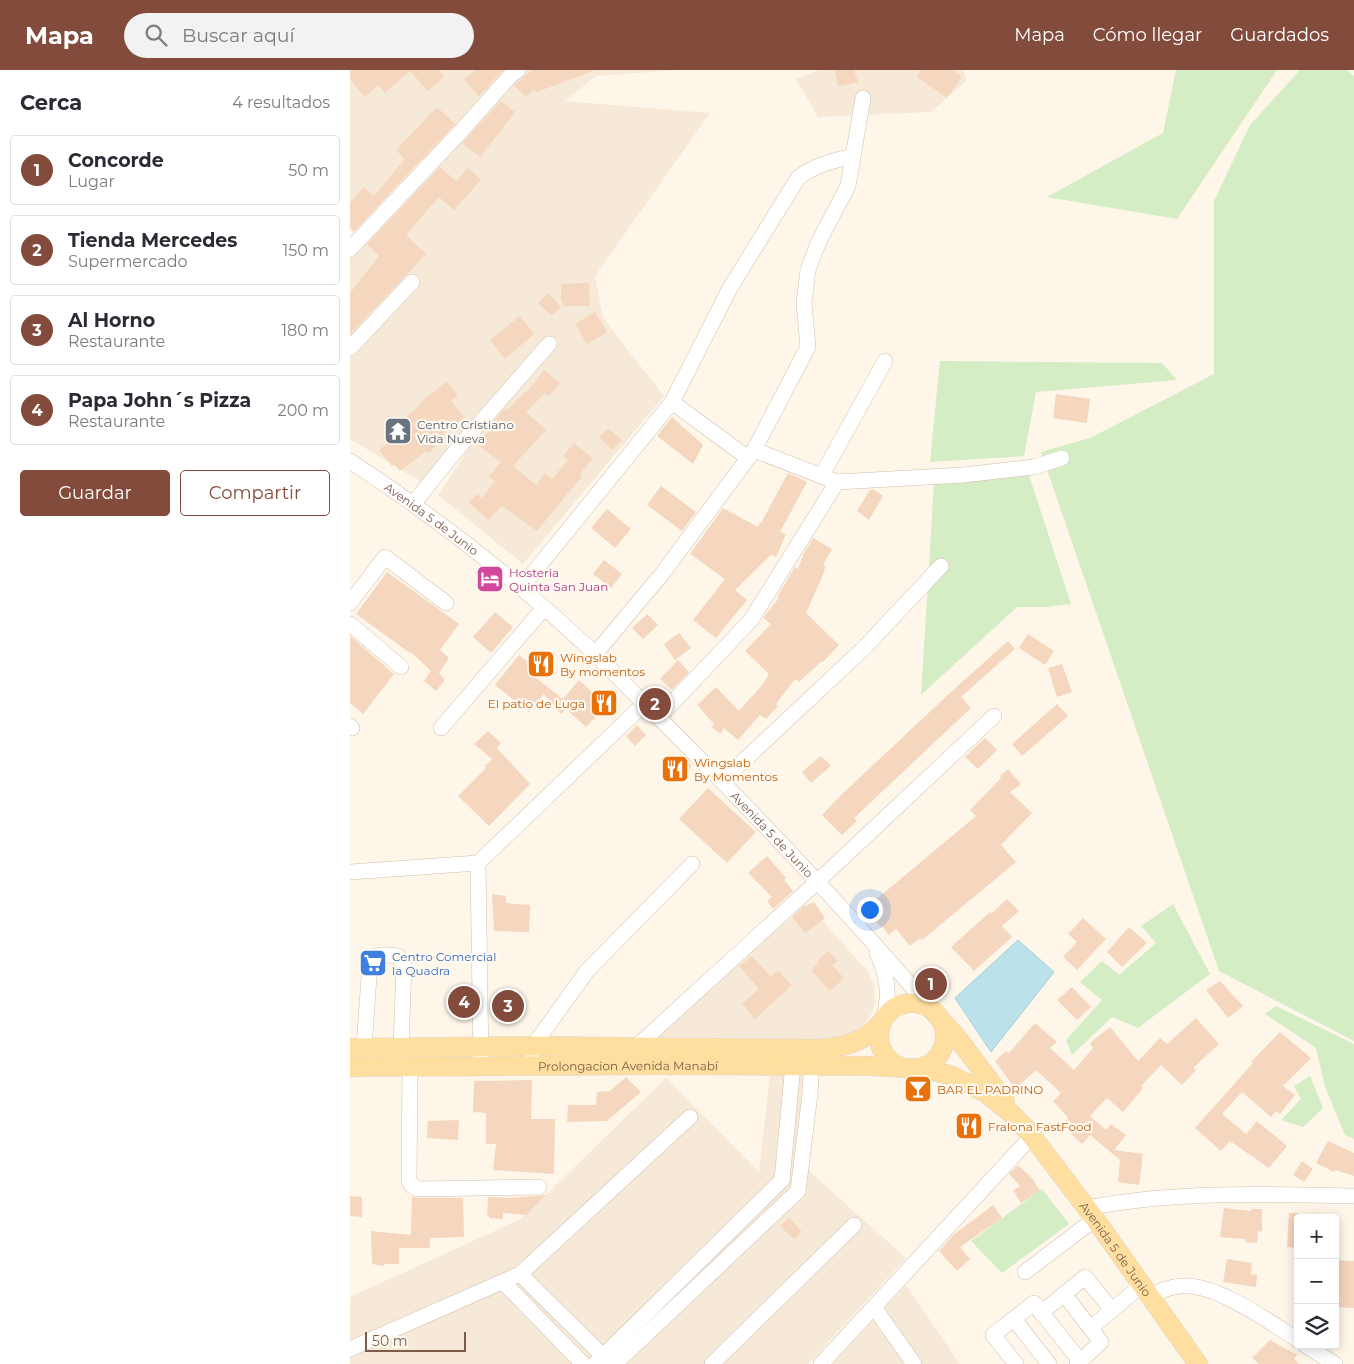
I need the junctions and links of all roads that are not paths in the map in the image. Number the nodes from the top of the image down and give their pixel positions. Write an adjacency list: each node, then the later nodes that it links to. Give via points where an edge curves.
1 (518, 70): 4 (street)
2 (864, 98): 3 (street)
3 (853, 156): 9 (street, via 808,170 798,178 730,288); 10 (street, via 848,186 819,241 808,270 804,304 808,348)
4 (350, 250)
5 (412, 282): 7 (street)
6 (549, 344): 15 (street)
7 (350, 348)
8 (885, 361): 13 (street)
9 (672, 402): 10 (street); 17 (street)
10 (751, 454): 13 (street); 22 (street, via 662,574)
11 (1062, 458): 14 (street, via 1034,467 963,475)
12 (350, 461): 15 (street, Avenida 5 de Junio)
13 (822, 475): 14 (street)
14 (837, 482): 26 (street, via 751,620)
15 (413, 504): 17 (street, Avenida 5 de Junio)
16 (941, 566): 28 (street, via 864,648)
17 (521, 588): 20 (street, Avenida 5 de Junio)
18 (350, 603): 19 (street, via 385,557)
19 (446, 603)
20 (544, 608): 22 (street, Avenida 5 de Junio); 27 (street)
21 (350, 624): 23 (street)
22 (595, 654): 24 (street, Avenida 5 de Junio)
23 (401, 667)
24 (644, 704): 26 (street, Avenida 5 de Junio); 29 (street)
25 (994, 716): 32 (street)
26 (659, 717): 28 (street, Avenida 5 de Junio)
27 (441, 728)
28 (722, 781): 32 (street, Avenida 5 de Junio)
29 (478, 863): 31 (street); 38 (street)
30 (692, 864): 36 (street, via 587,971)
31 (350, 872)
32 (818, 881): 33 (street, Avenida 5 de Junio); 39 (street)
33 (872, 940): 34 (street, Avenida 5 de Junio); 35 (street, via 885,971 888,990 887,1009)
34 (936, 1014): 35 (main road, via 920,1004 905,1004 892,1010); 46 (main road, via 944,1031 943,1046 928,1064); 48 (main road)
35 (882, 1022): 41 (main road, Prolongacion Avenida Manabí, via 853,1044); 46 (main road, via 879,1036 883,1051 892,1062)
36 (533, 1046): 38 (main road, Prolongacion Avenida Manabí); 39 (main road, Prolongacion Avenida Manabí); 43 (street)
37 (401, 1047): 38 (main road, Prolongacion Avenida Manabí); 40 (main road, Prolongacion Avenida Manabí); 40 (street, via 404,964 398,956 380,954 370,962)
38 (480, 1047): 42 (street)
39 (636, 1047): 41 (main road, Prolongacion Avenida Manabí)
40 (357, 1048)
41 (803, 1057): 43 (main road, Prolongacion Avenida Manabí); 46 (main road, Prolongacion Avenida Manabí); 66 (street, via 782,1180)
42 (481, 1066): 43 (main road, Prolongacion Avenida Manabí); 45 (main road, Prolongacion Avenida Manabí)
43 (530, 1066)
44 (350, 1067): 45 (main road, Prolongacion Avenida Manabí)
45 (410, 1067): 49 (street, via 409,1180 412,1186 419,1189)
46 (910, 1068): 48 (main road, Prolongacion Avenida Manabí, via 950,1075 981,1090)
47 (690, 1117): 54 (street)
48 (1032, 1136): 51 (main road, Avenida 5 de Junio); 58 (street)
49 (539, 1186)
50 (1354, 1196): 51 (street, via 1156,1198)
51 (1091, 1214): 53 (street); 56 (main road, Avenida 5 de Junio)
52 (854, 1226): 69 (street)
53 (1024, 1272)
54 (520, 1274): 55 (street); 66 (street)
55 (504, 1282): 64 (street); 68 (street)
56 (1147, 1290): 59 (street); 63 (street, via 1196,1287 1234,1301); 74 (main road, Avenida 5 de Junio)
57 (1064, 1294): 59 (street, via 1085,1277); 60 (street); 62 (street)
58 (874, 1307): 70 (street); 71 (street)
59 (1112, 1310): 62 (street)
60 (1041, 1313): 61 (street, via 1034,1303); 67 (street)
61 (1014, 1319): 72 (street, via 993,1335); 73 (street)
62 (1091, 1328): 67 (street, via 1102,1342)
63 (1294, 1338)
64 (350, 1349)
65 (1312, 1349): 75 (street)
66 (606, 1362)
67 (1078, 1362)
68 (583, 1364)
69 (712, 1364)
70 (821, 1364)
71 (914, 1364)
72 (1016, 1364)
73 (1049, 1364)
74 (1198, 1364)
75 (1335, 1364)

